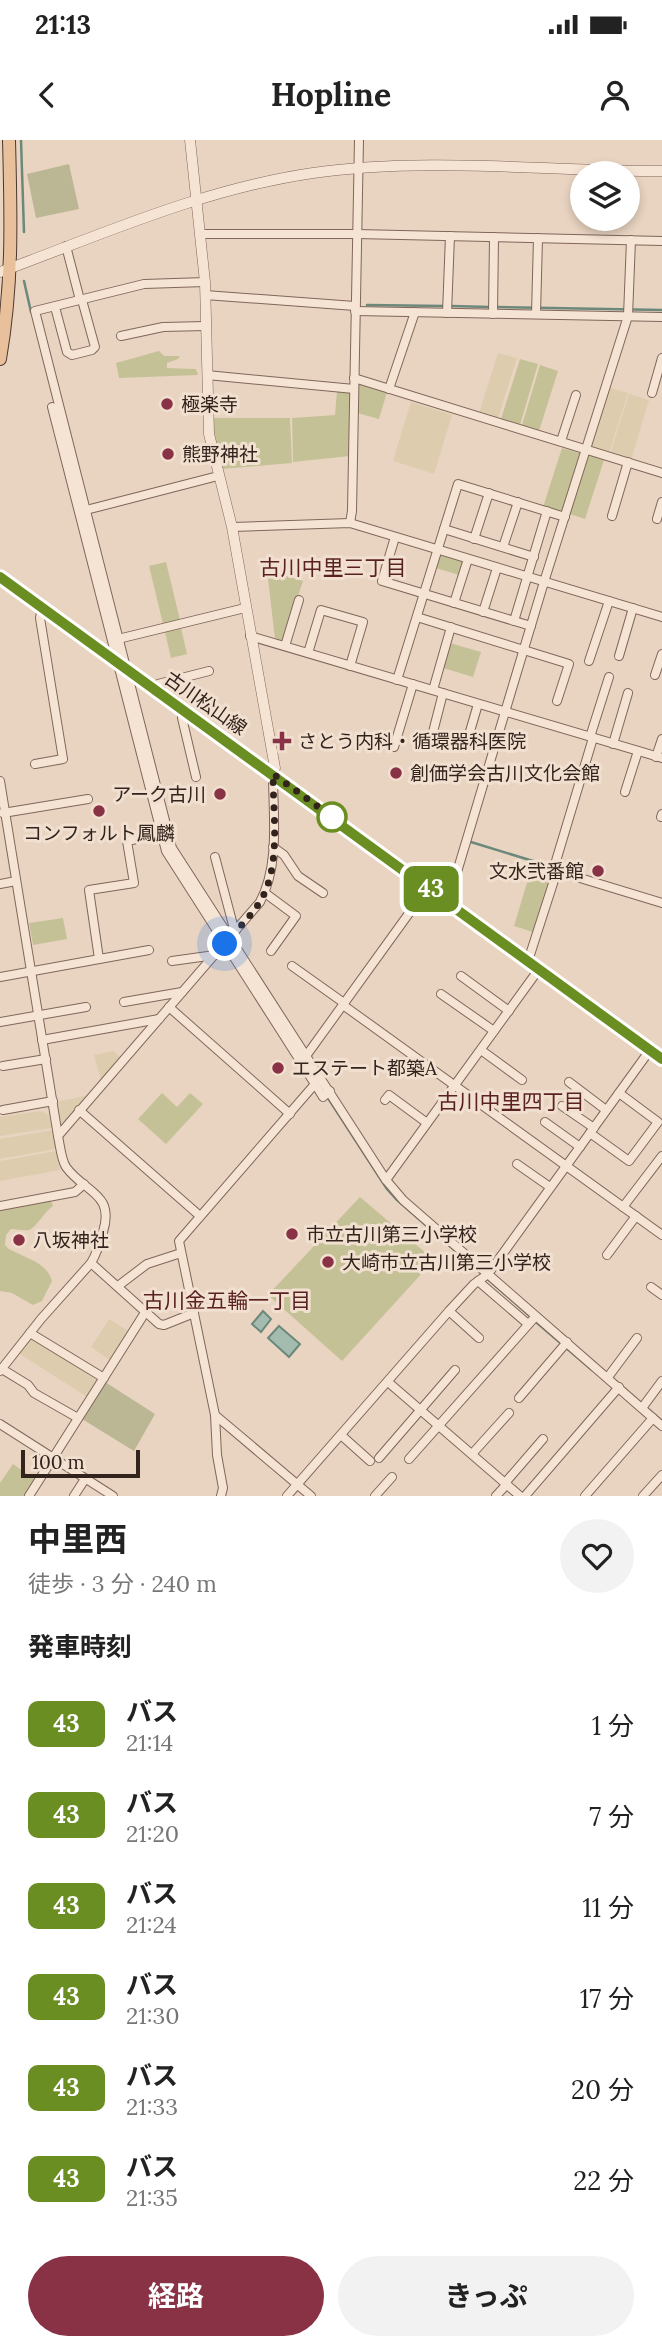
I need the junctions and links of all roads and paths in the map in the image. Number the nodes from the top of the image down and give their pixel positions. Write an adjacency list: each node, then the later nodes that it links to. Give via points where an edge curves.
1 (9, 140): 15 (main road, via 12,240)
2 (190, 140): 6 (street)
3 (359, 140): 4 (street)
4 (358, 168): 5 (street); 6 (street, via 255,184); 8 (street)
5 (662, 171)
6 (197, 199): 7 (street); 14 (street)
7 (201, 234): 8 (street); 16 (street)
8 (357, 234): 9 (street); 22 (street)
9 (450, 236): 10 (street); 20 (street)
10 (494, 237): 11 (street); 21 (street)
11 (538, 238): 12 (street); 23 (street)
12 (631, 240): 13 (street); 25 (street)
13 (662, 240)
14 (66, 246): 15 (street); 18 (street)
15 (5, 270): 30 (main road, via 7,319)
16 (205, 282): 17 (street); 18 (street, via 144,284)
17 (205, 295): 22 (street); 27 (street)
18 (81, 300): 19 (street); 19 (street, via 95,346 92,350 67,352)
19 (55, 307): 44 (street, via 35,311)
20 (448, 308): 21 (street); 24 (street)
21 (493, 308): 23 (street)
22 (355, 309): 24 (street); 32 (street)
23 (536, 310): 25 (street)
24 (415, 312): 34 (street)
25 (628, 312): 26 (street); 39 (street)
26 (662, 317)
27 (206, 326): 28 (street, via 163,327); 31 (street)
28 (121, 336)
29 (662, 358): 35 (street)
30 (0, 359)
31 (207, 375): 33 (street); 42 (street, via 209,434)
32 (355, 378): 33 (street); 34 (street)
33 (354, 389): 52 (street)
34 (389, 389): 38 (street)
35 (652, 393)
36 (576, 395): 38 (street)
37 (52, 407): 44 (street)
38 (561, 442): 39 (street)
39 (586, 449): 40 (street); 50 (street)
40 (628, 462): 41 (street); 49 (street)
41 (662, 472)
42 (218, 476): 47 (street); 53 (street)
43 (489, 494): 45 (street); 54 (street, via 458,484); 56 (street)
44 (78, 495): 47 (street); 57 (street)
45 (518, 502): 48 (street); 58 (street)
46 (662, 502): 51 (street)
47 (86, 510): 57 (street)
48 (547, 511): 50 (street); 60 (street)
49 (612, 516)
50 (565, 517): 65 (street)
51 (657, 519)
52 (350, 523): 53 (street); 55 (street)
53 (232, 527): 71 (street)
54 (444, 529): 56 (street); 59 (street)
55 (395, 537): 59 (street); 66 (street, via 382,581)
56 (474, 539): 58 (street)
57 (89, 540): 77 (street)
58 (503, 547): 60 (street)
59 (438, 549): 61 (street); 66 (street)
60 (534, 557): 64 (street)
61 (468, 559): 62 (street); 69 (street)
62 (497, 568): 64 (street); 73 (street)
63 (0, 577): 70 (main road, 古川松山線)
64 (528, 577): 65 (street); 76 (street)
65 (544, 582): 68 (street); 78 (street)
66 (424, 594): 69 (street); 74 (street)
67 (299, 600): 82 (street)
68 (609, 601): 72 (street); 87 (street)
69 (454, 603): 73 (street)
70 (41, 607): 89 (main road, 古川松山線); 111 (street, via 63,759)
71 (245, 608): 80 (street); 81 (street)
72 (633, 608): 75 (street); 86 (street)
73 (484, 612): 76 (street)
74 (417, 617): 79 (street); 93 (street)
75 (662, 617)
76 (514, 621): 78 (street)
77 (110, 623): 81 (street); 89 (street)
78 (531, 626): 83 (street)
79 (451, 627): 83 (street); 96 (street)
80 (250, 636): 82 (street); 112 (street)
81 (118, 639): 89 (street)
82 (285, 646): 84 (street)
83 (524, 650): 99 (street, via 569,664); 102 (street)
84 (308, 653): 88 (street); 88 (street, via 321,610 363,622)
85 (662, 654): 91 (street)
86 (619, 656)
87 (589, 661)
88 (350, 666): 93 (street)
89 (122, 667): 95 (main road, 古川松山線); 118 (street)
90 (209, 671): 95 (street, via 158,684)
91 (655, 676)
92 (609, 677): 104 (street)
93 (397, 680): 94 (street)
94 (413, 684): 96 (street); 108 (street)
95 (153, 690): 101 (main road, 古川松山線)
96 (433, 690): 97 (street)
97 (443, 693): 100 (street); 103 (street)
98 (628, 693): 106 (street)
99 (557, 701)
100 (478, 704): 102 (street); 107 (street)
101 (183, 711): 112 (main road, 古川松山線); 113 (street)
102 (506, 712): 104 (street); 128 (street)
103 (433, 732)
104 (592, 738): 106 (street); 122 (street)
105 (662, 739): 110 (street)
106 (613, 744): 109 (street)
107 (466, 745)
108 (394, 747)
109 (638, 751): 110 (street); 115 (street)
110 (659, 757)
111 (35, 764)
112 (273, 774): 120 (street); 125 (main road, 古川松山線)
113 (196, 777)
114 (0, 781): 117 (street)
115 (625, 792)
116 (88, 799): 117 (street)
117 (3, 813): 119 (street)
118 (164, 833): 130 (street); 134 (street, via 127,841 134,883 89,890)
119 (5, 838): 123 (street)
120 (273, 847): 126 (street); 127 (street, via 298,876)
121 (215, 857): 130 (street, via 233,925)
122 (556, 871): 129 (street); 136 (street)
123 (16, 881): 124 (street); 139 (street)
124 (0, 884)
125 (429, 887): 128 (main road, 古川松山線); 145 (street)
126 (265, 893): 130 (street); 132 (street, via 296,916)
127 (323, 893)
128 (448, 902): 136 (main road, 古川松山線)
129 (662, 903)
130 (229, 938): 133 (street); 156 (street); 162 (street)
131 (149, 950): 134 (street)
132 (271, 951)
133 (215, 954): 135 (street); 142 (street)
134 (99, 959): 139 (street)
135 (172, 961)
136 (528, 961): 138 (main road, 古川松山線)
137 (292, 966): 145 (street)
138 (539, 969): 148 (street); 155 (main road, 古川松山線)
139 (31, 971): 141 (street); 149 (street)
140 (461, 976): 148 (street)
141 (0, 977)
142 (182, 992): 144 (street); 147 (street)
143 (441, 994): 152 (street)
144 (124, 1002)
145 (344, 1004): 156 (street); 163 (street)
146 (86, 1007): 149 (street)
147 (169, 1007): 150 (street); 172 (street)
148 (509, 1011): 152 (street)
149 (38, 1015): 151 (street); 153 (street)
150 (159, 1019): 153 (street); 170 (street)
151 (0, 1022)
152 (494, 1031): 154 (street)
153 (42, 1040): 157 (street)
154 (481, 1050): 160 (street); 163 (street)
155 (650, 1050): 158 (main road, 古川松山線); 165 (street)
156 (306, 1056): 164 (street)
157 (46, 1059): 159 (street); 167 (street)
158 (662, 1059)
159 (3, 1066)
160 (522, 1080)
161 (569, 1083): 171 (street)
162 (315, 1084): 164 (street, via 323,1097); 172 (street)
163 (455, 1085): 174 (street); 180 (street)
164 (327, 1093): 181 (street)
165 (619, 1093): 171 (street); 175 (street, via 658,1122 629,1161)
166 (385, 1100): 174 (street, via 389,1095)
167 (53, 1101): 169 (street); 176 (street)
168 (562, 1106): 175 (street)
169 (3, 1110)
170 (79, 1110): 176 (street); 186 (street)
171 (606, 1110): 175 (street)
172 (290, 1114): 186 (street)
173 (545, 1122): 177 (street)
174 (427, 1123): 181 (street)
175 (592, 1130): 177 (street)
176 (58, 1136): 182 (street, via 65,1166)
177 (580, 1147): 180 (street)
178 (662, 1156): 185 (street)
179 (517, 1164): 183 (street)
180 (566, 1166): 183 (street); 185 (street)
181 (386, 1180): 192 (street)
182 (84, 1184): 184 (street, via 75,1192); 191 (street, via 106,1210)
183 (550, 1188): 192 (street)
184 (0, 1206)
185 (623, 1207): 187 (street)
186 (200, 1216): 189 (street, via 179,1241)
187 (636, 1216): 188 (street); 190 (street)
188 (662, 1235)
189 (181, 1253): 193 (street, via 148,1264); 198 (street)
190 (607, 1255)
191 (91, 1263): 193 (street); 200 (street)
192 (484, 1277): 197 (street); 199 (street)
193 (118, 1286): 196 (street)
194 (651, 1287): 195 (street)
195 (662, 1295)
196 (146, 1311): 198 (street, via 164,1325); 207 (street)
197 (449, 1311): 201 (street); 209 (street)
198 (194, 1314): 215 (street)
199 (532, 1320): 203 (street); 219 (street)
200 (30, 1333): 204 (street); 207 (street)
201 (479, 1338)
202 (637, 1338): 206 (street)
203 (564, 1345): 206 (street); 211 (street)
204 (1, 1370): 216 (street)
205 (455, 1370): 213 (street)
206 (608, 1377): 210 (street)
207 (104, 1378): 216 (street)
208 (662, 1381): 212 (street)
209 (387, 1382): 213 (street); 221 (street)
210 (617, 1390): 212 (street); 239 (street)
211 (519, 1398)
212 (642, 1408): 217 (street)
213 (421, 1410): 219 (street); 221 (street, via 374,1460)
214 (509, 1413): 223 (street)
215 (215, 1415): 230 (street); 234 (street)
216 (78, 1418): 224 (street)
217 (651, 1420): 220 (street); 240 (street)
218 (0, 1424): 224 (street)
219 (439, 1426): 223 (street); 225 (street)
220 (662, 1426)
221 (341, 1435): 230 (street)
222 (543, 1439): 229 (street)
223 (472, 1454): 229 (street)
224 (53, 1458): 228 (street); 231 (street)
225 (410, 1459)
226 (662, 1475): 241 (street)
227 (392, 1477): 237 (street)
228 (85, 1479): 232 (street); 233 (street)
229 (506, 1483): 238 (street); 239 (street)
230 (297, 1484): 235 (street); 236 (street)
231 (29, 1496)
232 (74, 1496)
233 (113, 1496)
234 (221, 1496)
235 (287, 1496)
236 (311, 1496)
237 (375, 1496)
238 (496, 1496)
239 (523, 1496)
240 (585, 1496)
241 (643, 1496)

